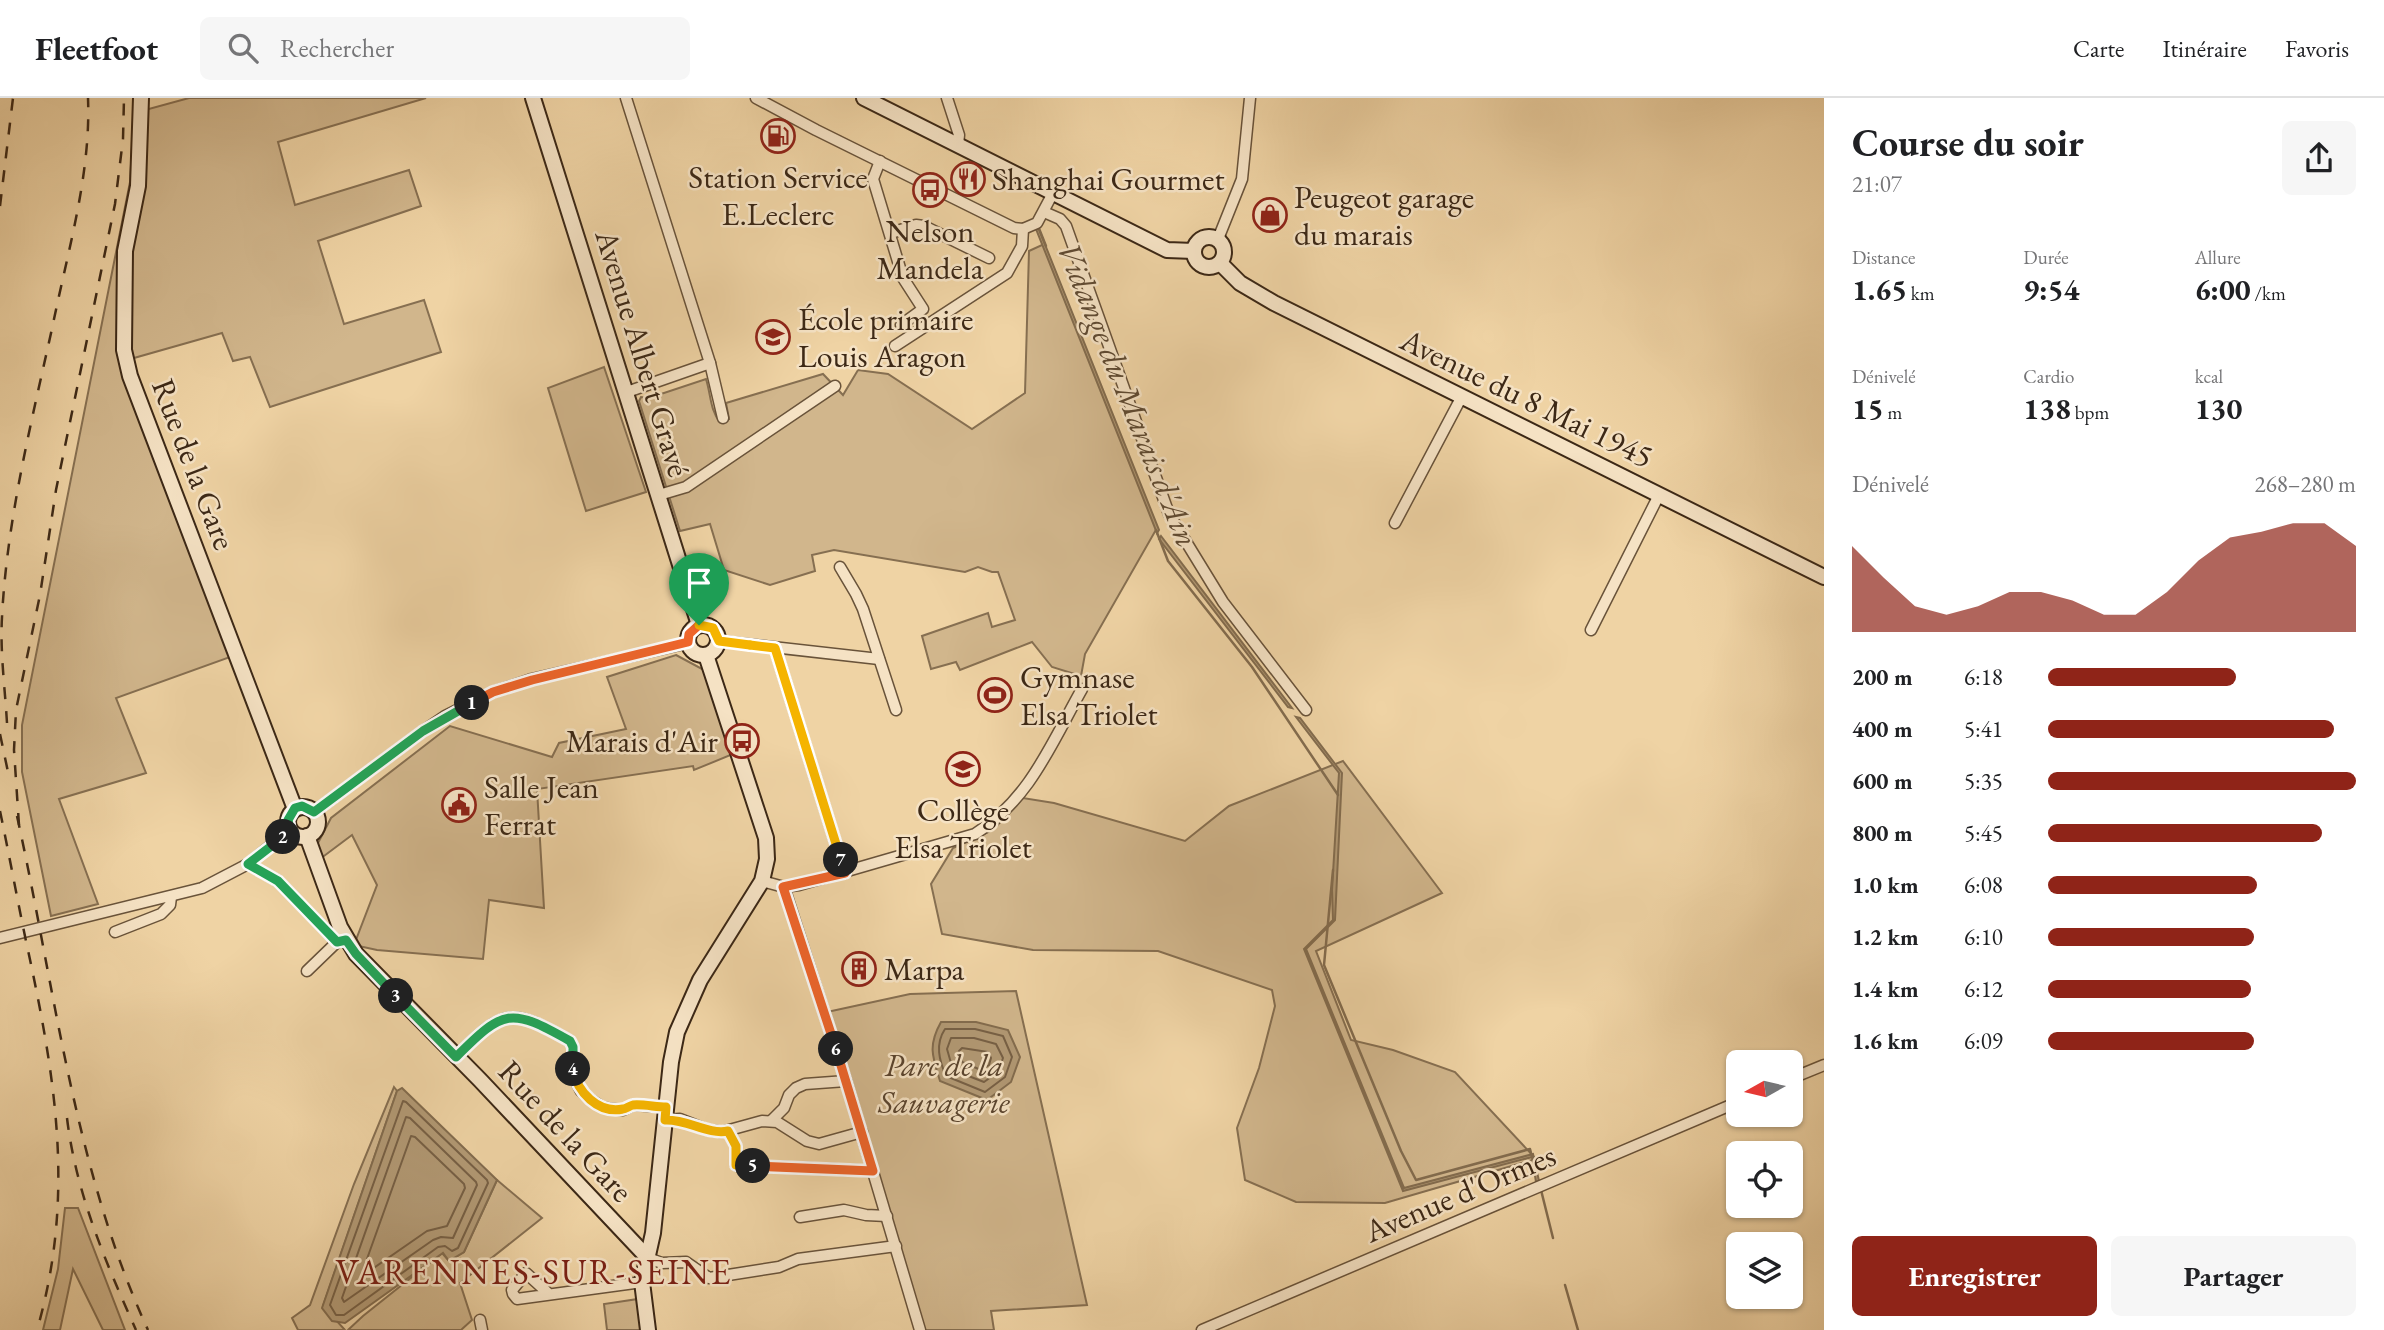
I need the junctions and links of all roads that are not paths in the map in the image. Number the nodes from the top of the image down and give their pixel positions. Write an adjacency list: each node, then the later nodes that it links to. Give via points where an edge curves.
1 (141, 98): 40 (main road, Rue de la Gare, via 138,186 125,251 124,350)
2 (533, 98): 22 (main road, Avenue Albert Gravé)
3 (626, 98): 20 (street)
4 (756, 98): 9 (street)
5 (864, 98): 8 (main road)
6 (947, 98): 8 (street)
7 (1250, 98): 14 (street, via 1242,179)
8 (958, 145): 10 (main road)
9 (880, 161): 12 (street); 13 (street, via 873,179)
10 (1053, 193): 11 (street); 15 (main road, via 1167,250)
11 (1044, 212): 12 (street, via 1037,223); 39 (street, via 1066,226 1169,514 1223,602)
12 (1023, 229): 19 (street, via 1022,246 1007,273)
13 (891, 233): 16 (street, via 924,226); 18 (street, via 903,278 923,309)
14 (1218, 239): 15 (main road, via 1201,239); 17 (main road, via 1225,251)
15 (1194, 251): 17 (main road, via 1203,266 1212,268)
16 (989, 258)
17 (1220, 263): 23 (main road, Avenue du 8 Mai 1945, via 1255,293)
18 (901, 325)
19 (895, 346)
20 (710, 363): 22 (street); 24 (street)
21 (835, 386): 25 (street, via 686,487)
22 (627, 392): 25 (main road, Avenue Albert Gravé)
23 (1461, 398): 26 (main road, Avenue du 8 Mai 1945); 27 (street)
24 (723, 418)
25 (659, 495): 30 (main road, Avenue Albert Gravé)
26 (1659, 495): 29 (main road, Avenue du 8 Mai 1945); 31 (street)
27 (1395, 523)
28 (840, 567): 36 (street, via 856,594)
29 (1820, 575)
30 (699, 625): 32 (main road, via 713,628); 33 (main road, via 689,634)
31 (1591, 630)
32 (719, 641): 34 (street); 35 (main road)
33 (688, 642): 35 (main road, via 693,651); 41 (street, via 493,692 445,716)
34 (775, 648): 36 (street); 45 (street)
35 (706, 655): 46 (main road, via 766,838)
36 (878, 659): 38 (street)
37 (1082, 689): 45 (street, via 1027,787 993,823 975,834)
38 (896, 710)
39 (1306, 710)
40 (295, 808): 41 (main road); 42 (main road, via 288,820)
41 (314, 812): 43 (main road, via 318,823)
42 (290, 830): 43 (main road); 44 (street)
43 (307, 836): 51 (main road, Rue de la Gare)
44 (248, 864): 48 (street, via 216,883); 51 (street, via 278,881)
45 (845, 873): 47 (street)
46 (762, 881): 47 (street); 58 (main road, via 684,1014 670,1062)
47 (783, 887): 56 (street)
48 (171, 897): 49 (street, via 161,914); 50 (street)
49 (115, 932)
50 (0, 938)
51 (342, 941): 52 (street); 53 (main road, Rue de la Gare)
52 (307, 971)
53 (456, 1057): 58 (street, via 491,1023 520,1018 570,1041 575,1079 581,1091 601,1107 623,1110 633,1105); 66 (main road, Rue de la Gare)
54 (1824, 1065): 55 (street)
55 (1803, 1074)
56 (846, 1081): 59 (street, via 796,1088); 61 (street)
57 (1726, 1107): 71 (street, Avenue d'Ormes)
58 (665, 1113): 60 (street, via 708,1130); 66 (main road)
59 (771, 1121): 60 (street); 61 (street, via 819,1144)
60 (728, 1131): 62 (street, via 736,1146 736,1165)
61 (862, 1132): 62 (street)
62 (873, 1171): 63 (street)
63 (887, 1216): 64 (street, via 844,1210); 65 (street)
64 (800, 1217)
65 (896, 1246): 66 (street, via 798,1259 779,1267 709,1278 686,1262 662,1263); 70 (street)
66 (648, 1258): 67 (main road)
67 (642, 1283): 68 (street); 69 (main road)
68 (549, 1294)
69 (648, 1330)
70 (920, 1330)
71 (1202, 1330)

